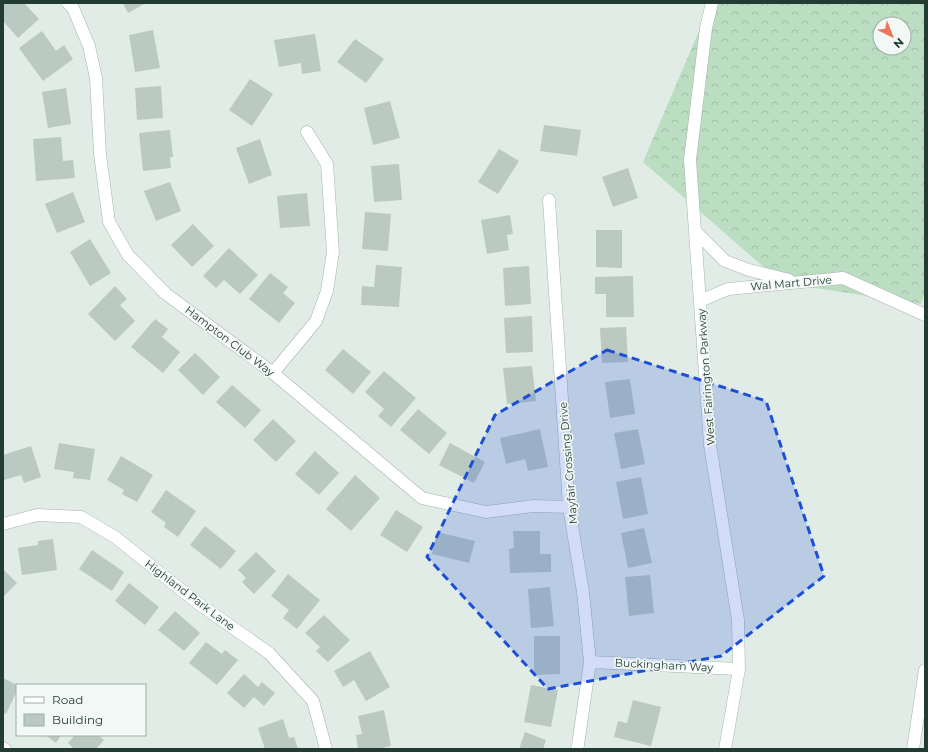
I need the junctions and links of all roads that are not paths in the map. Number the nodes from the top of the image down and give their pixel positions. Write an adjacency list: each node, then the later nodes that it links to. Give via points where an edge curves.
1 (68, 3): 9 (street, Hampton Club Way, via 89,46 96,78 100,154 109,222 128,255 166,294)
2 (712, 3): 5 (street, West Fairington Parkway, via 706,28 690,160)
3 (307, 132): 9 (street, via 327,164 333,252 327,291 316,322)
4 (549, 200): 10 (street, Mayfair Crossing Drive)
5 (695, 231): 6 (street, via 725,261 749,270); 7 (street, West Fairington Parkway)
6 (798, 282): 7 (street, Wal Mart Drive, via 728,289); 8 (street, Wal Mart Drive, via 843,278)
7 (700, 301): 13 (street, West Fairington Parkway, via 710,445 738,620)
8 (925, 316)
9 (273, 373): 10 (street, Hampton Club Way, via 422,498 486,512 533,506)
10 (569, 507): 12 (street, Mayfair Crossing Drive, via 583,592)
11 (3, 524): 15 (street, Highland Park Lane, via 37,515 81,517 115,537 199,604 270,653 313,701)
12 (590, 662): 13 (street, Buckingham Way); 16 (street, Mayfair Crossing Drive)
13 (739, 669): 17 (street, West Fairington Parkway)
14 (925, 670): 18 (street)
15 (326, 749)
16 (577, 749)
17 (725, 749)
18 (913, 749)

